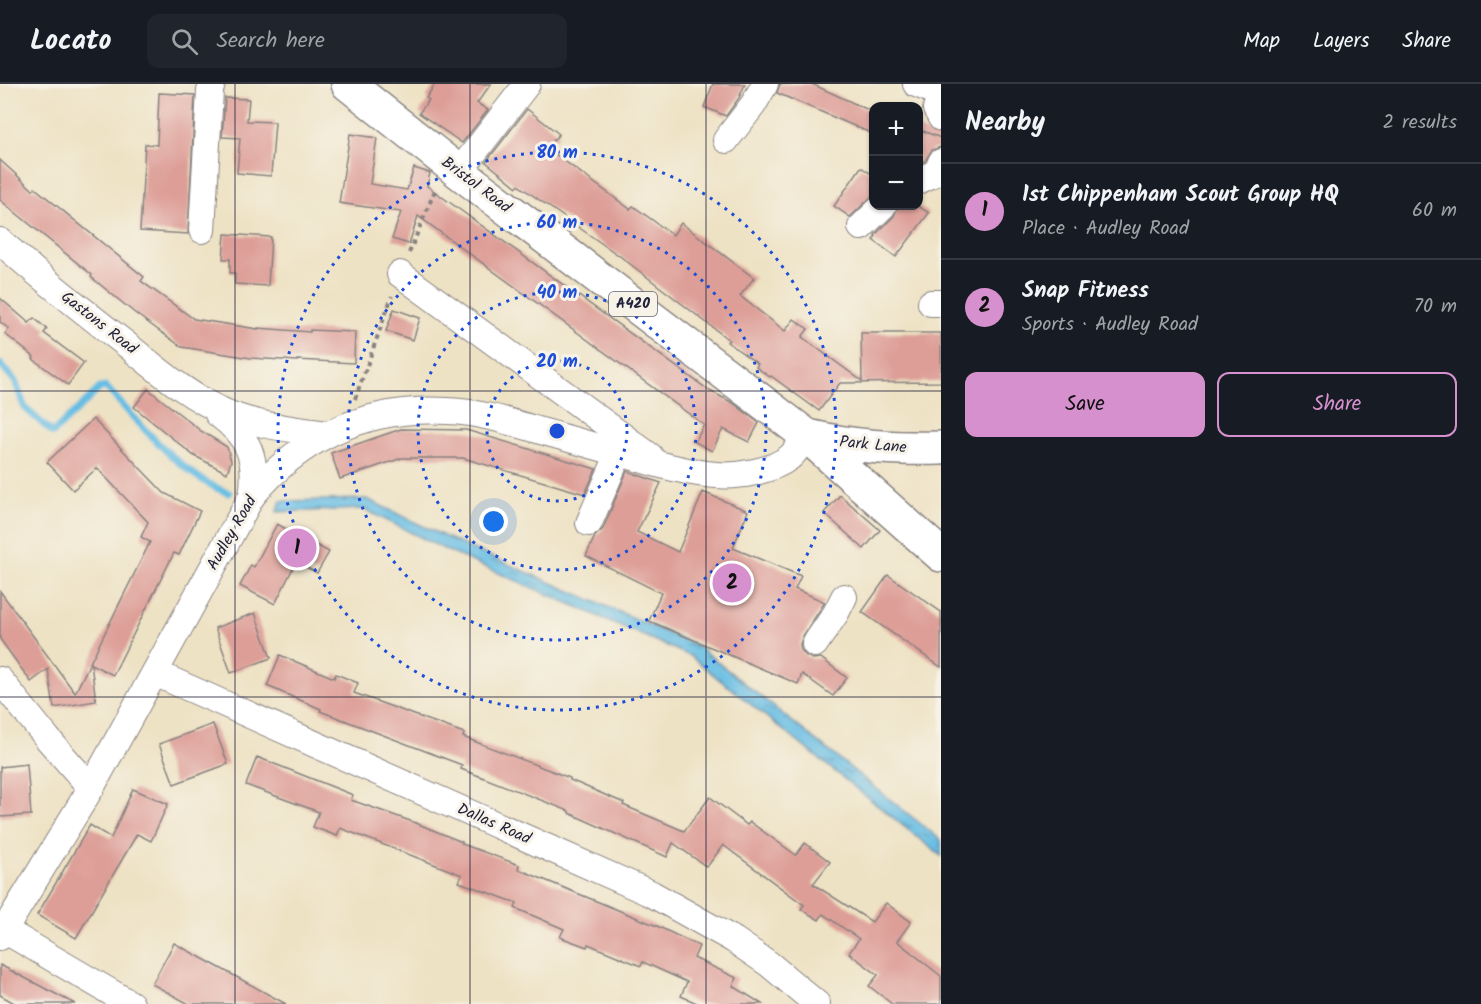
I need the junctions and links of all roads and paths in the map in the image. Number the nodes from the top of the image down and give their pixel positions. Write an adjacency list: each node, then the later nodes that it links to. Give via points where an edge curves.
1 (212, 84): 13 (street)
2 (348, 84): 9 (main road, Bristol Road / A420)
3 (527, 84): 9 (street)
4 (765, 84): 7 (street)
5 (916, 84): 6 (street)
6 (941, 102)
7 (726, 140)
8 (941, 162): 10 (street, via 937,172)
9 (459, 172): 18 (main road, Bristol Road / A420)
10 (923, 179)
11 (879, 210): 12 (street)
12 (861, 227)
13 (202, 230)
14 (0, 241): 16 (street, Gastons Road, via 42,279)
15 (400, 274): 21 (street)
16 (201, 401): 17 (street, Gastons Road, via 256,422); 22 (street, Gastons Road, via 247,442 255,474)
17 (327, 434): 20 (street, Audley Road, via 374,417 413,410 449,411 512,423); 22 (street, Audley Road, via 288,458)
18 (806, 435): 19 (main road, Park Lane / A420, via 865,447); 21 (street, Audley Road, via 787,459 759,470 718,476); 23 (main road, A420)
19 (934, 448): 23 (main road, A420, via 894,462 888,475 889,495)
20 (619, 453): 21 (street, Audley Road); 24 (street)
21 (663, 466)
22 (252, 496): 28 (street, Audley Road)
23 (899, 519): 25 (main road, A420)
24 (589, 523)
25 (941, 555)
26 (844, 597): 27 (street)
27 (815, 644)
28 (155, 673): 30 (street, Audley Road); 33 (street, Dallas Road, via 652,894 734,940)
29 (0, 680): 30 (street)
30 (91, 788): 31 (street, Audley Road)
31 (2, 933): 32 (street)
32 (131, 1004)
33 (818, 1004)

